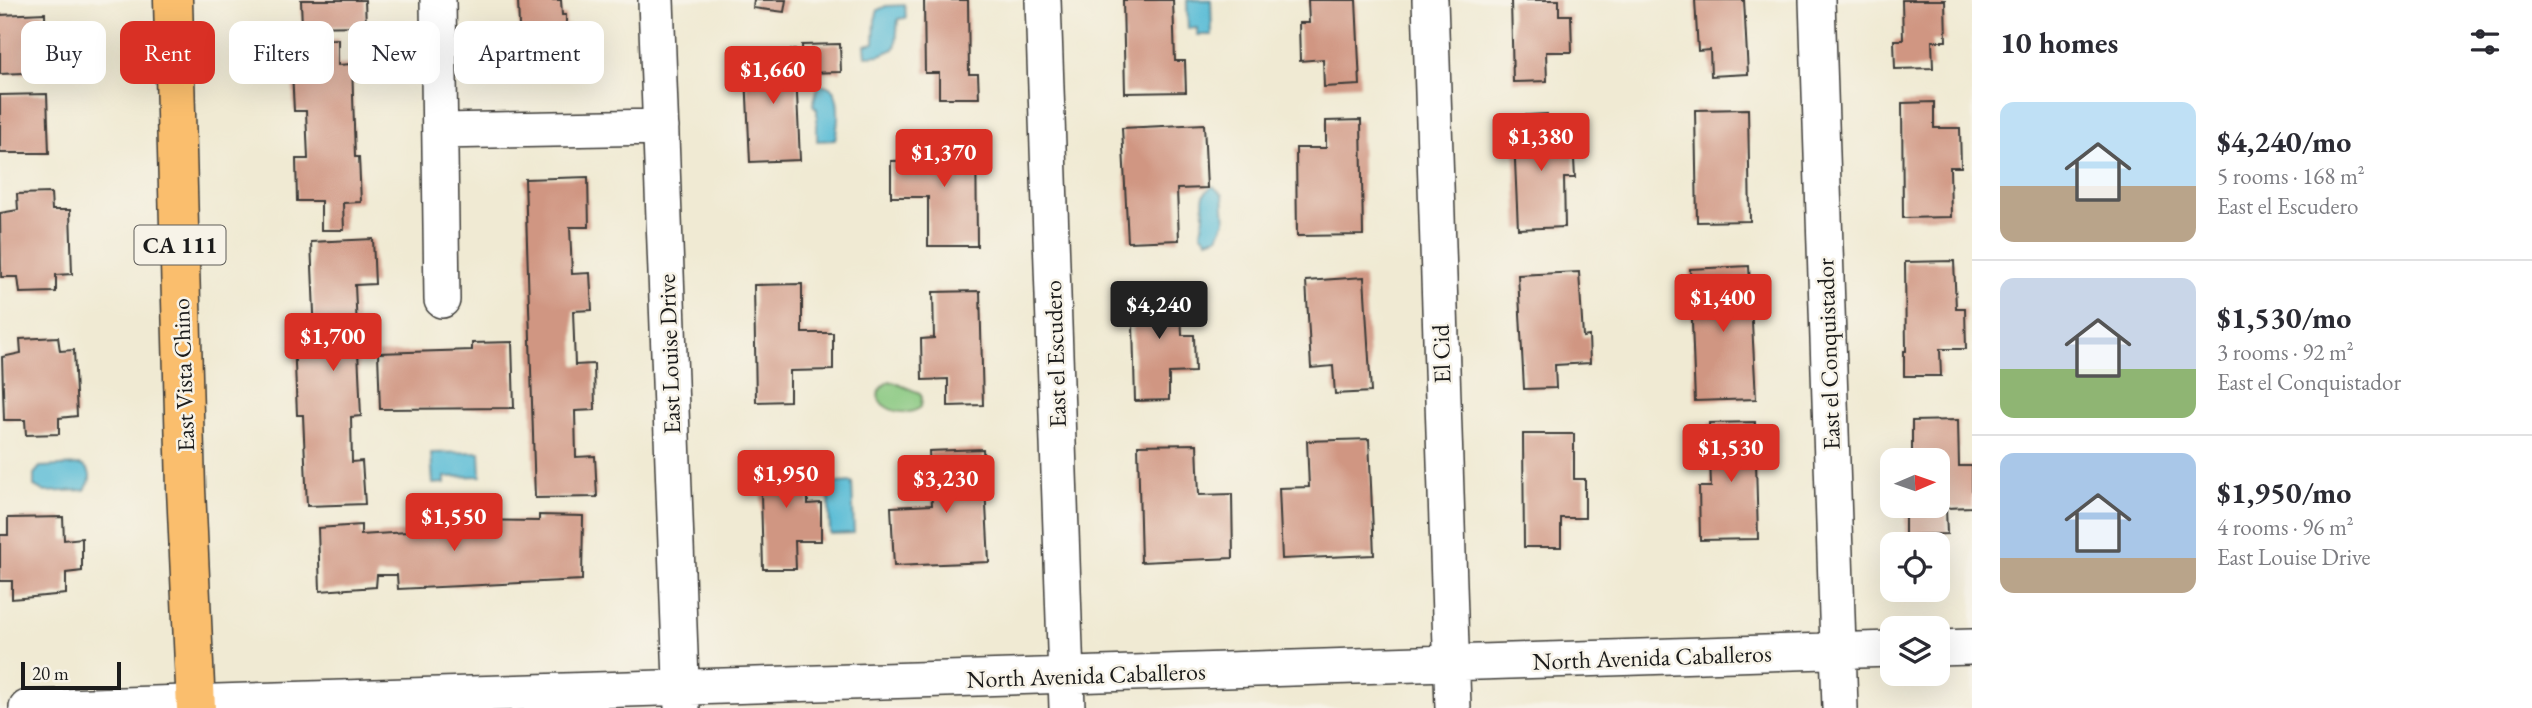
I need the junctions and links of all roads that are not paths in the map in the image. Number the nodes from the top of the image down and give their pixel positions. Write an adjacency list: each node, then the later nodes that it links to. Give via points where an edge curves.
1 (173, 0): 17 (main road, East Vista Chino / CA 111)
2 (438, 0): 8 (street)
3 (656, 0): 7 (street, East Louise Drive)
4 (1043, 0): 15 (street, East el Escudero)
5 (1430, 0): 14 (street, El Cid)
6 (1816, 0): 13 (street, East el Conquistador)
7 (661, 127): 8 (street); 16 (street, East Louise Drive)
8 (440, 131): 9 (street)
9 (442, 300)
10 (1972, 647): 11 (street)
11 (1950, 648)
12 (1880, 649): 13 (street, North Avenida Caballeros)
13 (1838, 651): 14 (street, North Avenida Caballeros); 20 (street, East el Conquistador)
14 (1452, 663): 15 (street, North Avenida Caballeros); 19 (street, El Cid)
15 (1066, 692): 16 (street, North Avenida Caballeros)
16 (682, 698): 17 (street, North Avenida Caballeros)
17 (196, 706): 18 (street, North Avenida Caballeros)
18 (27, 708)
19 (1453, 708)
20 (1840, 708)

